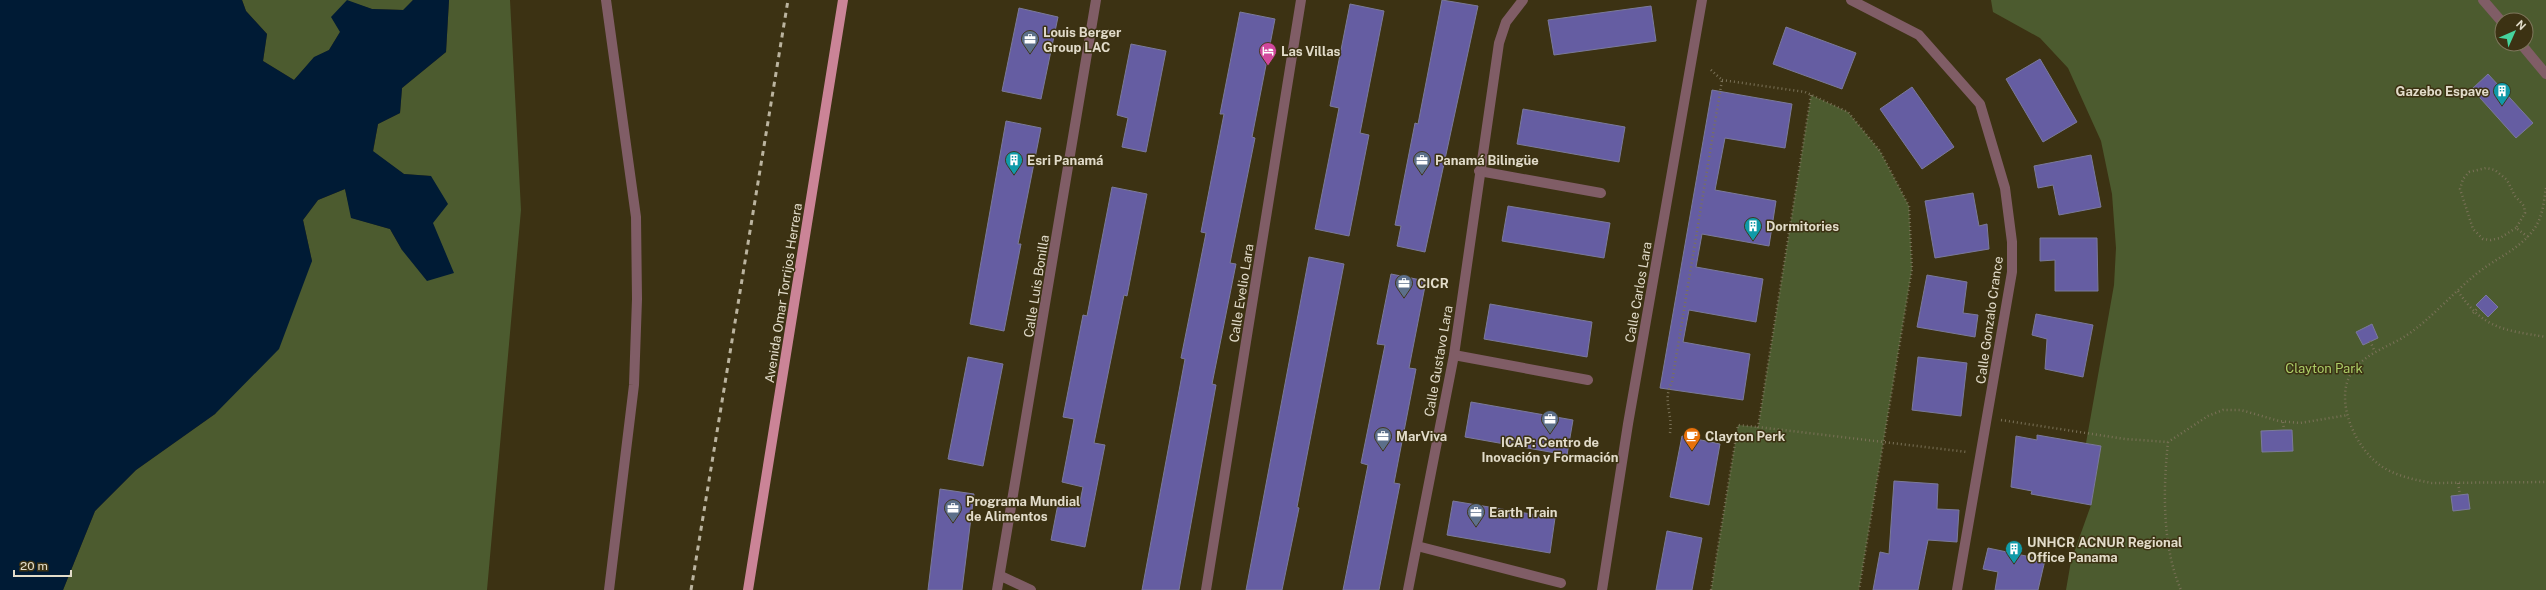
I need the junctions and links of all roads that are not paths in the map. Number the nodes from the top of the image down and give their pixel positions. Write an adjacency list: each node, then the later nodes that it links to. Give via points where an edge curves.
1 (606, 0): 19 (street, via 636,217 637,299 634,385)
2 (843, 0): 20 (main road, Avenida Omar Torrijos Herrera)
3 (1096, 0): 17 (street, Calle Luis Bonilla)
4 (1301, 0): 23 (street, Calle Evelio Lara)
5 (1523, 0): 12 (street, Calle Gustavo Lara, via 1506,22 1502,32)
6 (1702, 0): 25 (street, Calle Carlos Lara, via 1628,424)
7 (1851, 0): 26 (street, Calle Gonzalo Crance, via 1919,35 1980,104 2005,188 2012,242 2012,272)
8 (2483, 0): 9 (street)
9 (2494, 13)
10 (2528, 52): 11 (street)
11 (2546, 74)
12 (1479, 171): 13 (street); 14 (street, Calle Gustavo Lara)
13 (1602, 193)
14 (1454, 356): 15 (street); 16 (street, Calle Gustavo Lara)
15 (1588, 380)
16 (1417, 546): 18 (street); 24 (street, Calle Gustavo Lara)
17 (1001, 576): 21 (street, Calle Luis Bonilla); 22 (street)
18 (1561, 583)
19 (609, 590)
20 (748, 590)
21 (997, 590)
22 (1031, 590)
23 (1206, 590)
24 (1408, 590)
25 (1602, 590)
26 (1957, 590)

